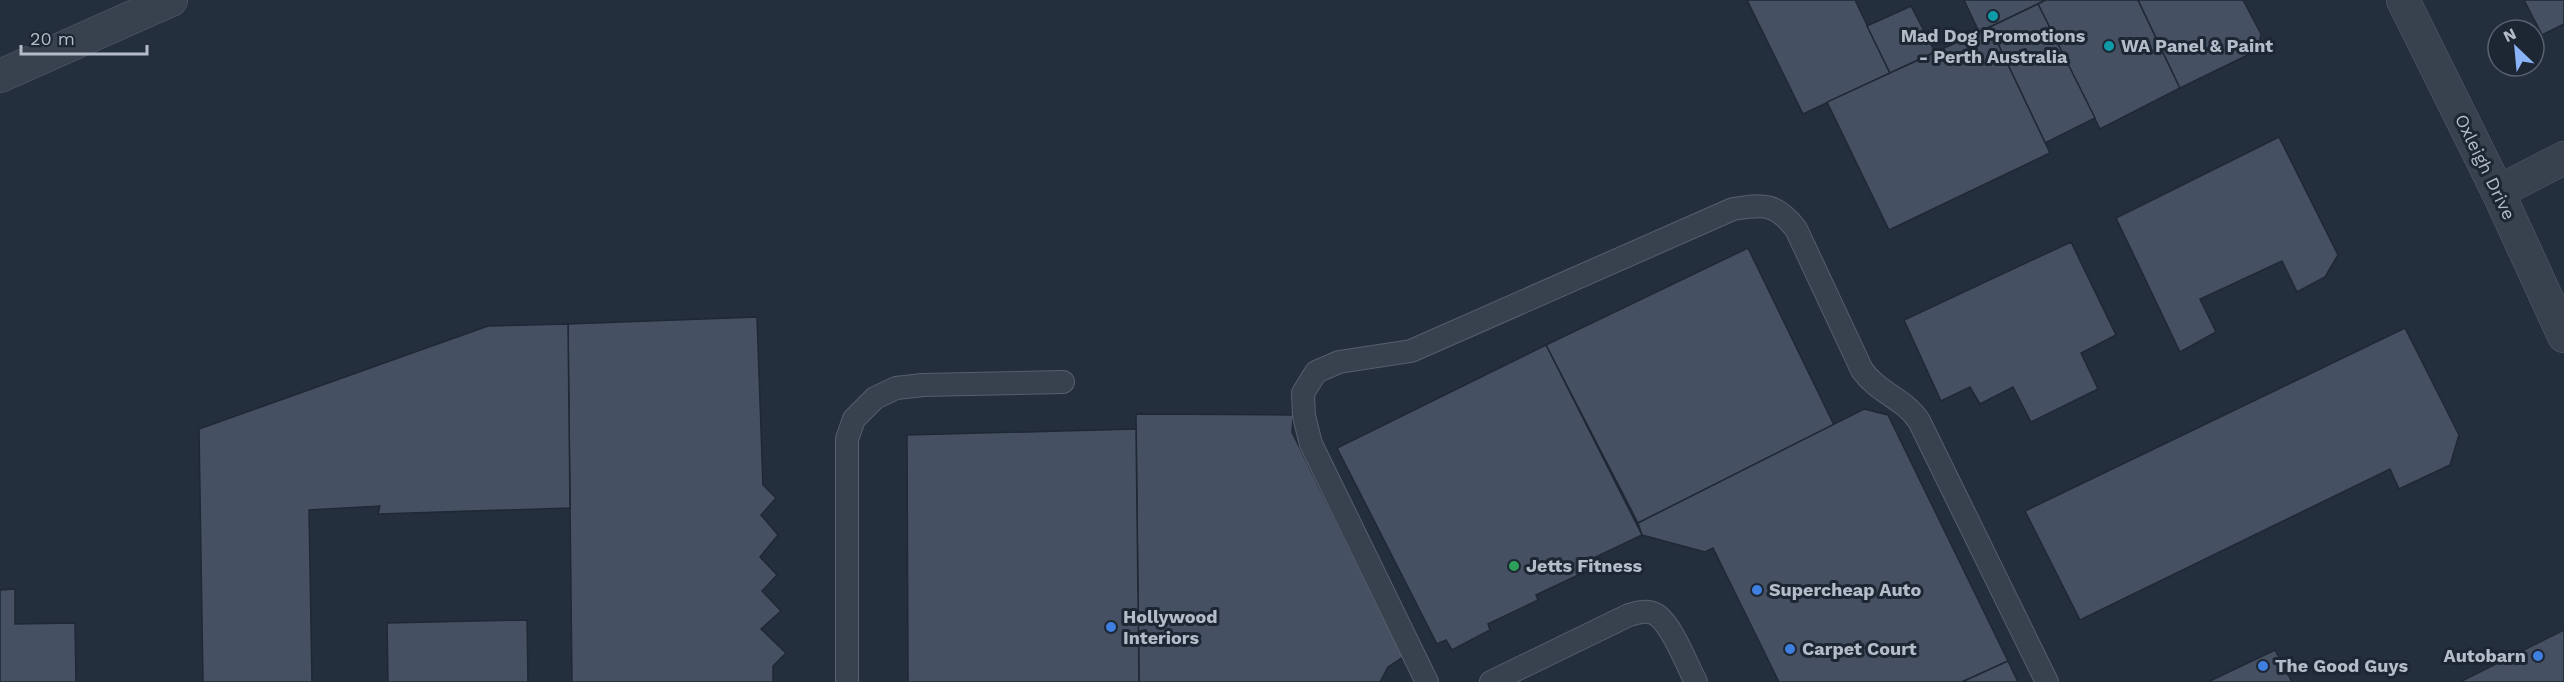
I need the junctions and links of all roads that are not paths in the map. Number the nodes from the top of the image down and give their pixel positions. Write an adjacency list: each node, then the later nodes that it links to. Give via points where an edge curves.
1 (171, 0): 3 (street)
2 (2403, 0): 5 (street, Oxleigh Drive)
3 (0, 76)
4 (2564, 158): 5 (street)
5 (2498, 192): 6 (street, Oxleigh Drive)
6 (2564, 336)
7 (1063, 382): 8 (lane, via 896,388 875,398 854,419 847,439)
8 (847, 682)
9 (1427, 682): 12 (lane, via 1311,444 1304,416 1303,393 1308,382 1316,372 1339,362 1411,351 1733,209 1759,205 1782,211 1796,229 1872,385 1911,408 1919,421)
10 (1491, 682): 11 (lane, via 1644,611 1665,621)
11 (1696, 682)
12 (2047, 682)

